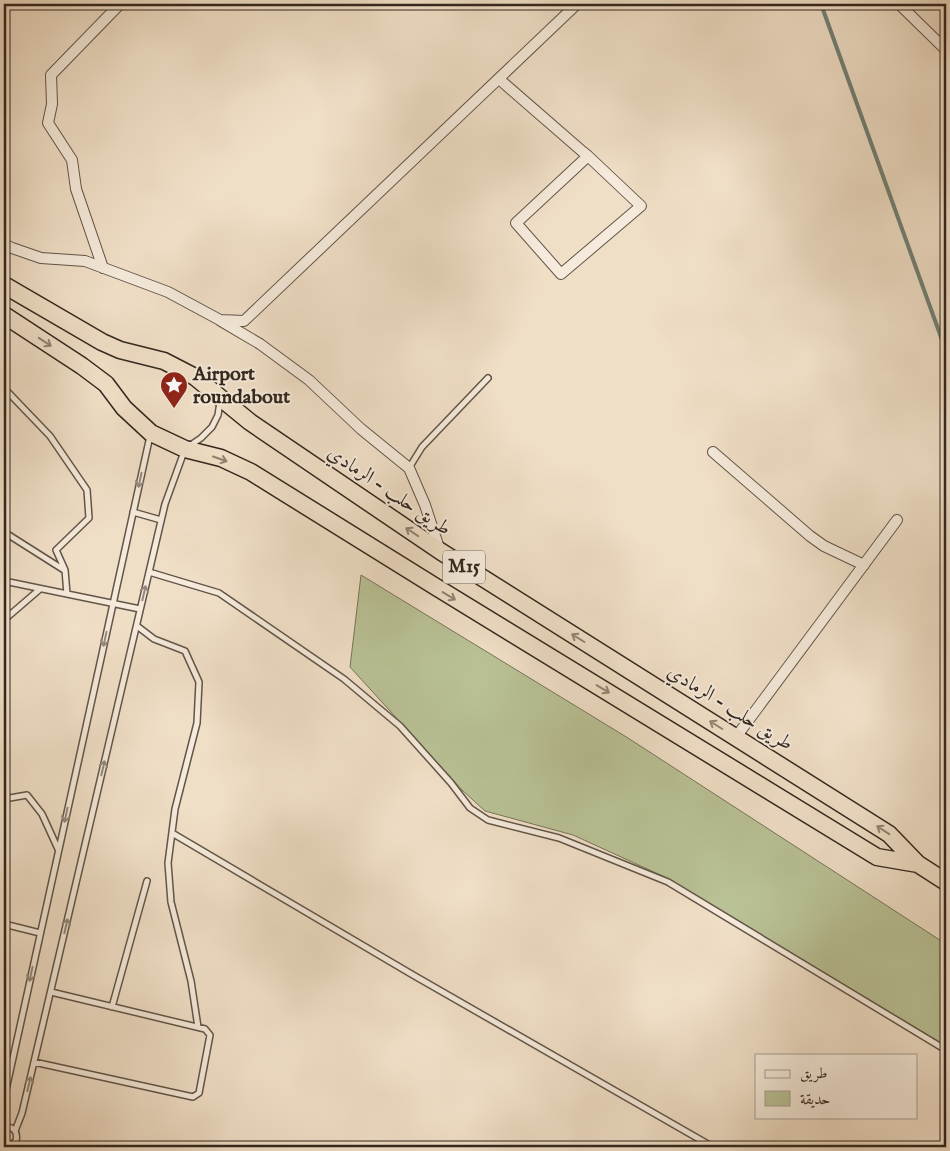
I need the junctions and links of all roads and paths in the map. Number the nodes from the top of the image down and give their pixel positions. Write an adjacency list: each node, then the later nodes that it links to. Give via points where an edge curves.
1 (120, 4): 8 (street, via 51,75 52,104 48,123 72,160 76,189)
2 (577, 4): 5 (street)
3 (898, 4): 4 (street)
4 (946, 50)
5 (499, 80): 6 (street); 11 (street, via 244,321)
6 (588, 156): 6 (street, via 516,223 561,274 642,206)
7 (4, 244): 8 (street, via 41,258 84,261)
8 (103, 268): 11 (street, via 168,292)
9 (4, 285): 14 (highway, طريق حلب - الرمادي / M15, via 108,345 180,368)
10 (4, 315): 15 (highway, طريق حلب - الرمادي / M15, one-way to 15, via 106,384 124,408)
11 (220, 320): 18 (street, via 309,380)
12 (488, 378): 18 (lane, via 422,447)
13 (4, 388): 25 (lane, via 50,436 87,490 89,518 56,550)
14 (220, 397): 16 (lane, via 218,415 212,427); 23 (highway, طريق حلب - الرمادي / M15, one-way to 14, via 250,422)
15 (150, 433): 16 (highway, طريق حلب - الرمادي / M15); 19 (lane, one-way to 19)
16 (185, 449): 20 (lane); 38 (highway, طريق حلب - الرمادي / M15, one-way to 38, via 221,458 251,472 877,857)
17 (713, 452): 24 (street, via 810,536)
18 (409, 468): 23 (street)
19 (133, 512): 20 (lane); 30 (lane)
20 (161, 520): 26 (lane)
21 (897, 520): 24 (street)
22 (4, 532): 25 (lane)
23 (440, 551): 34 (highway, طريق حلب - الرمادي / M15, one-way to 23)
24 (864, 565): 34 (street)
25 (65, 570): 29 (lane)
26 (149, 572): 31 (lane, one-way to 26); 46 (lane, via 219,593 344,679 400,726 470,808 488,820 560,838 668,882)
27 (4, 582): 28 (lane)
28 (40, 589): 29 (lane); 32 (lane)
29 (67, 594): 30 (lane)
30 (113, 603): 31 (lane); 37 (lane, one-way to 37)
31 (140, 609): 33 (lane)
32 (4, 620)
33 (136, 626): 36 (lane, via 154,639 185,651 199,682 197,723 175,809); 43 (lane, one-way to 33)
34 (736, 737): 38 (highway, طريق حلب - الرمادي / M15, one-way to 34, via 889,834)
35 (4, 799): 37 (lane, via 27,795 42,814)
36 (172, 834): 45 (lane, via 168,863 171,902 191,981); 52 (lane)
37 (59, 850): 42 (lane)
38 (918, 864): 40 (highway, طريق حلب - الرمادي / M15)
39 (147, 881): 44 (lane)
40 (946, 882)
41 (4, 924): 42 (lane)
42 (40, 933): 48 (lane, one-way to 48)
43 (50, 992): 44 (lane); 47 (lane)
44 (112, 1007): 45 (lane)
45 (198, 1027): 47 (lane, via 210,1035 198,1093 193,1097)
46 (946, 1050)
47 (34, 1062): 50 (lane, one-way to 47)
48 (4, 1099)
49 (4, 1127): 50 (lane)
50 (15, 1131): 51 (lane, via 16,1142)
51 (9, 1147)
52 (713, 1147)

